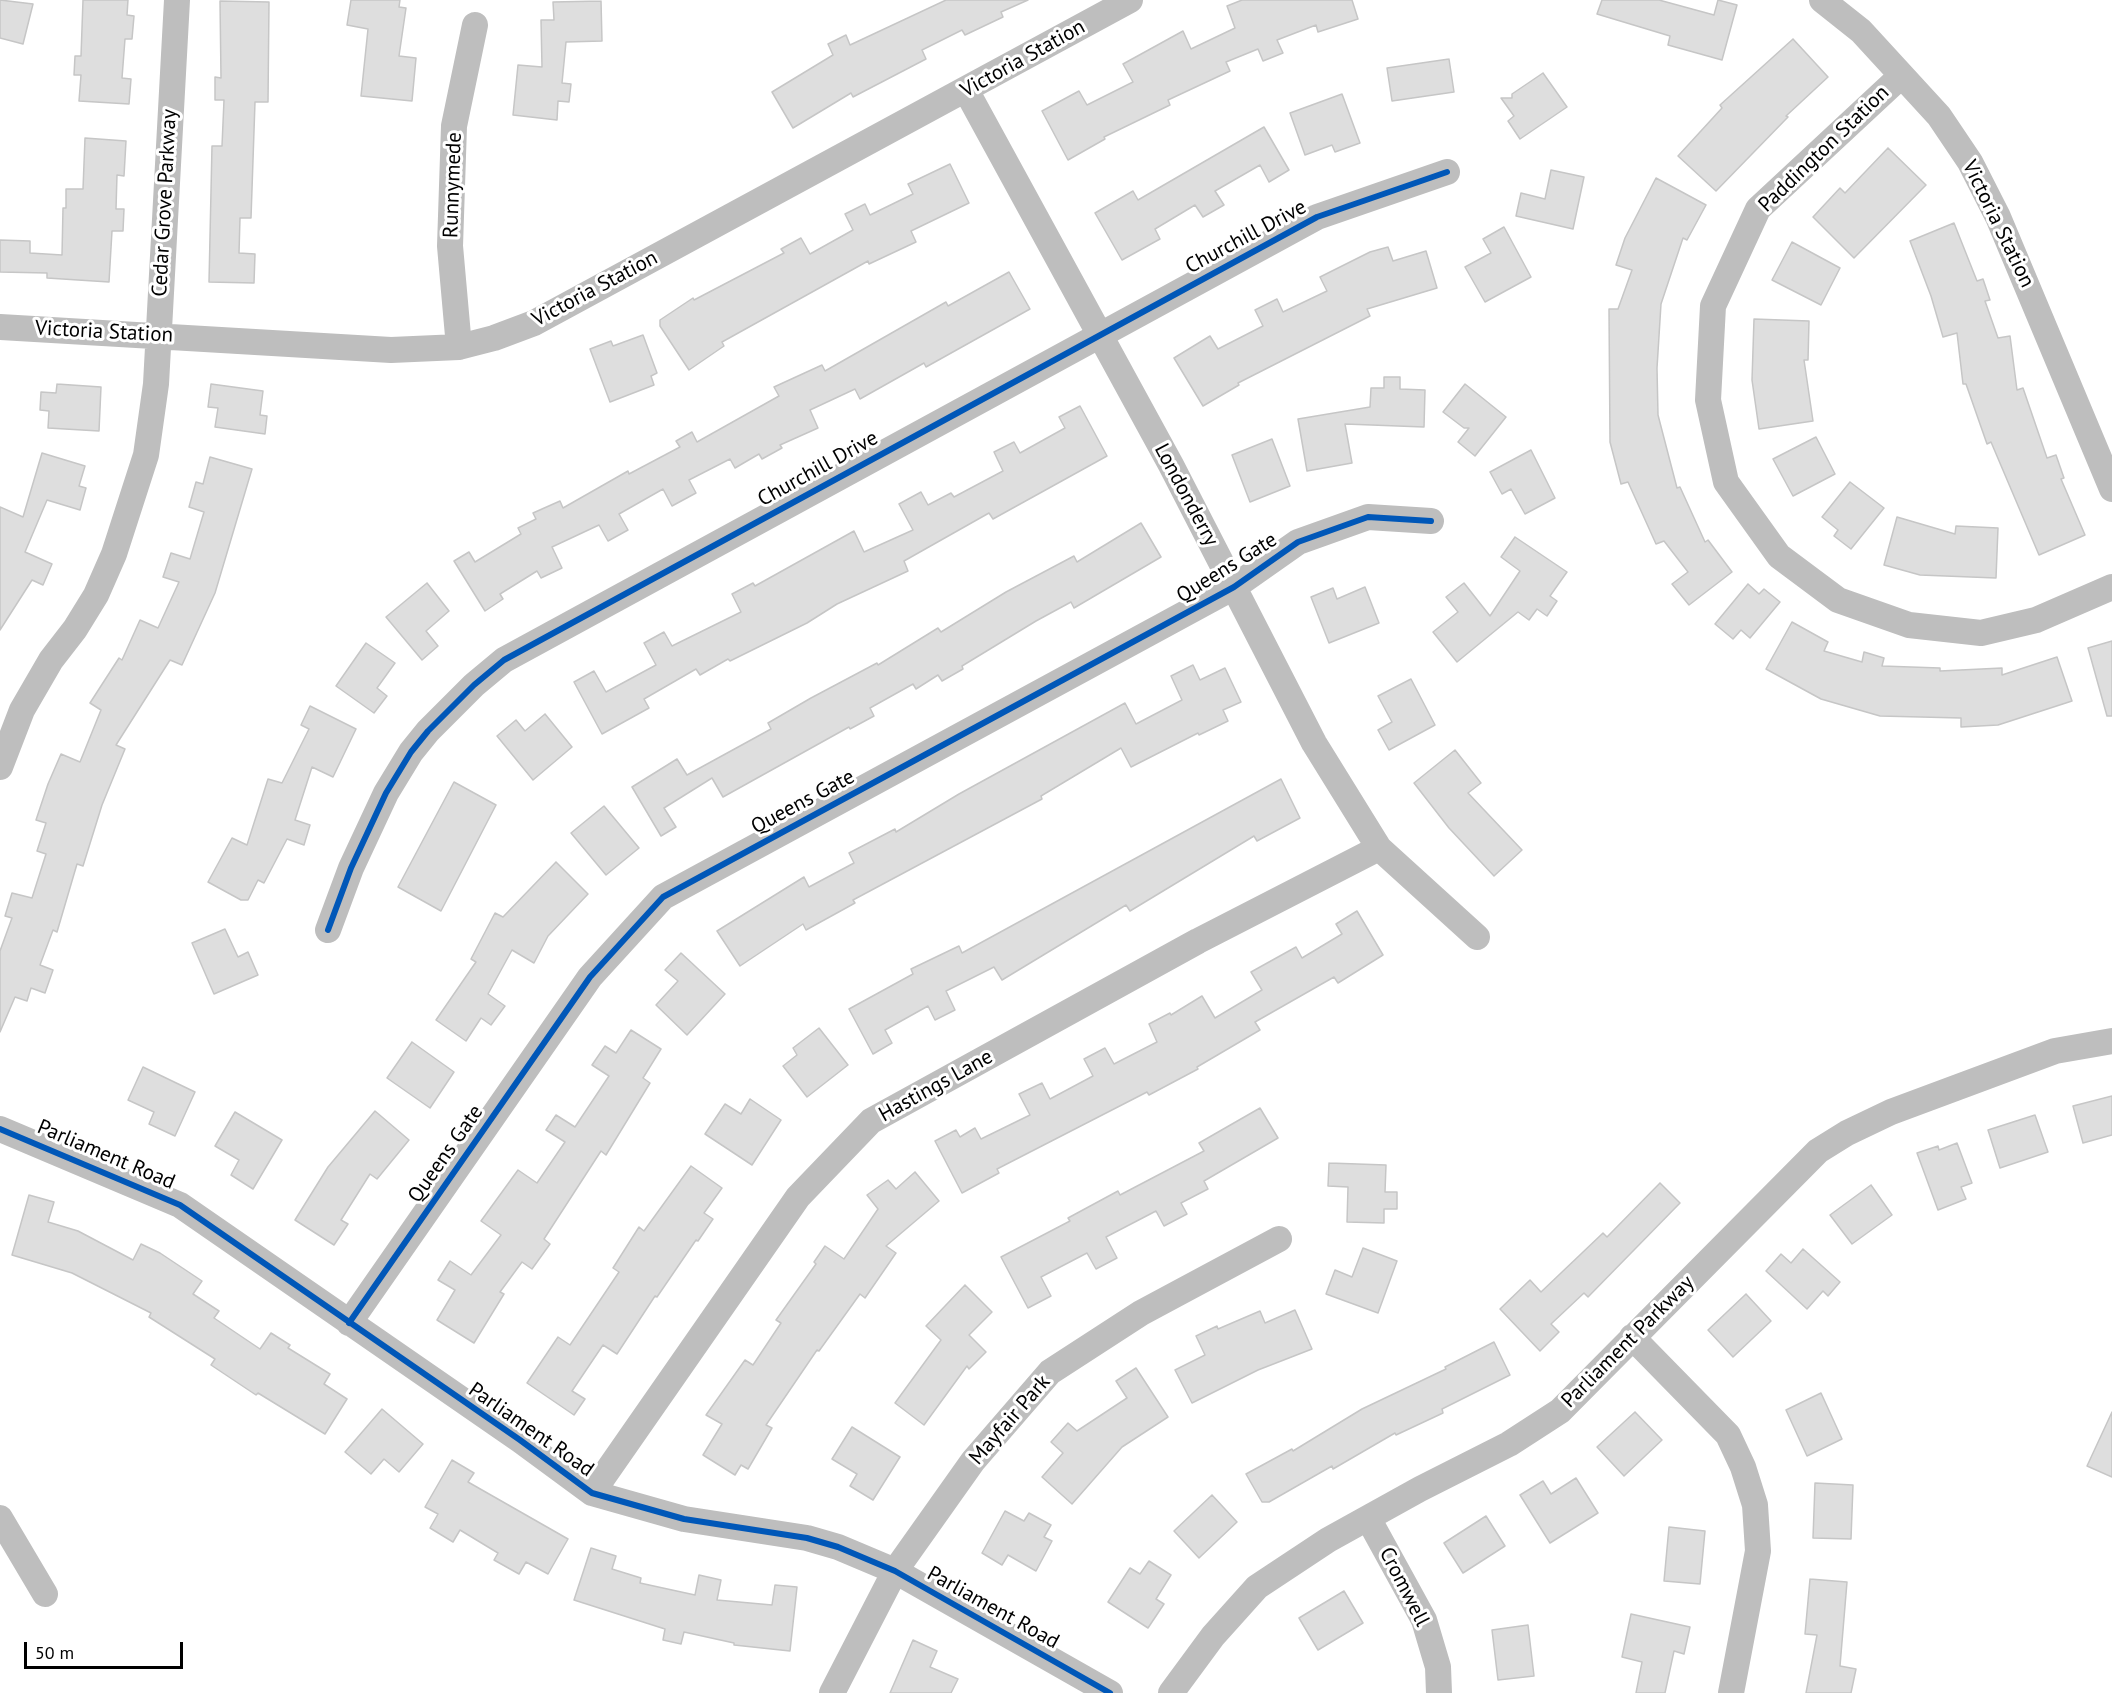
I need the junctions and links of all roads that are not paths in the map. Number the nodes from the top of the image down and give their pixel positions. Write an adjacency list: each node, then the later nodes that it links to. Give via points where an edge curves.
1 (177, 0): 10 (street, Cedar Grove Parkway)
2 (1130, 0): 6 (street, Victoria Station)
3 (1822, 0): 5 (street, Victoria Station, via 1861,32)
4 (475, 25): 11 (street, Runnymede, via 454,126 450,246)
5 (1901, 76): 12 (street, Victoria Station, via 1939,116 1970,162 1998,217); 15 (street, Paddington Station, via 1758,209 1713,306 1708,400 1726,482 1779,556 1838,600 1909,625 1981,633 2036,620)
6 (966, 90): 9 (street, Londonderry); 11 (street, Victoria Station, via 534,323)
7 (1447, 172): 9 (street, Churchill Drive, via 1317,217)
8 (0, 327): 10 (street, Victoria Station)
9 (1099, 334): 14 (street, Londonderry); 18 (street, Churchill Drive, via 504,660 474,685 411,752 386,793 351,868)
10 (159, 337): 11 (street, Victoria Station, via 391,350); 16 (street, Cedar Grove Parkway, via 146,455 114,554 96,595 22,710)
11 (459, 347)
12 (2112, 489)
13 (1431, 521): 14 (street, Queens Gate, via 1368,517 1298,542)
14 (1234, 587): 17 (street, Londonderry, via 1314,743); 23 (street, Queens Gate, via 663,897 590,977)
15 (2112, 587)
16 (0, 766)
17 (1379, 848): 19 (street, Londonderry); 25 (street, Hastings Lane, via 1188,947 871,1121 798,1197)
18 (328, 930)
19 (1477, 937)
20 (2112, 1041): 24 (street, Parliament Parkway, via 2055,1051 1892,1112 1847,1133 1818,1151)
21 (0, 1129): 23 (street, Parliament Road, via 180,1205)
22 (1279, 1239): 28 (street, Mayfair Park, via 1141,1313 1050,1372 973,1461)
23 (349, 1323): 25 (street, Parliament Road)
24 (1632, 1337): 27 (street, Parliament Parkway, via 1560,1411 1509,1444); 34 (street, via 1728,1435 1755,1505 1758,1551)
25 (591, 1493): 28 (street, Parliament Road, via 684,1519 807,1538)
26 (0, 1518): 29 (street)
27 (1368, 1518): 32 (street, Parliament Parkway, via 1257,1587 1213,1636); 33 (street, Cromwell, via 1425,1620 1438,1667)
28 (895, 1571): 30 (street, Mayfair Park); 31 (street, Parliament Road)
29 (45, 1594)
30 (832, 1693)
31 (1110, 1693)
32 (1171, 1693)
33 (1439, 1693)
34 (1731, 1693)

